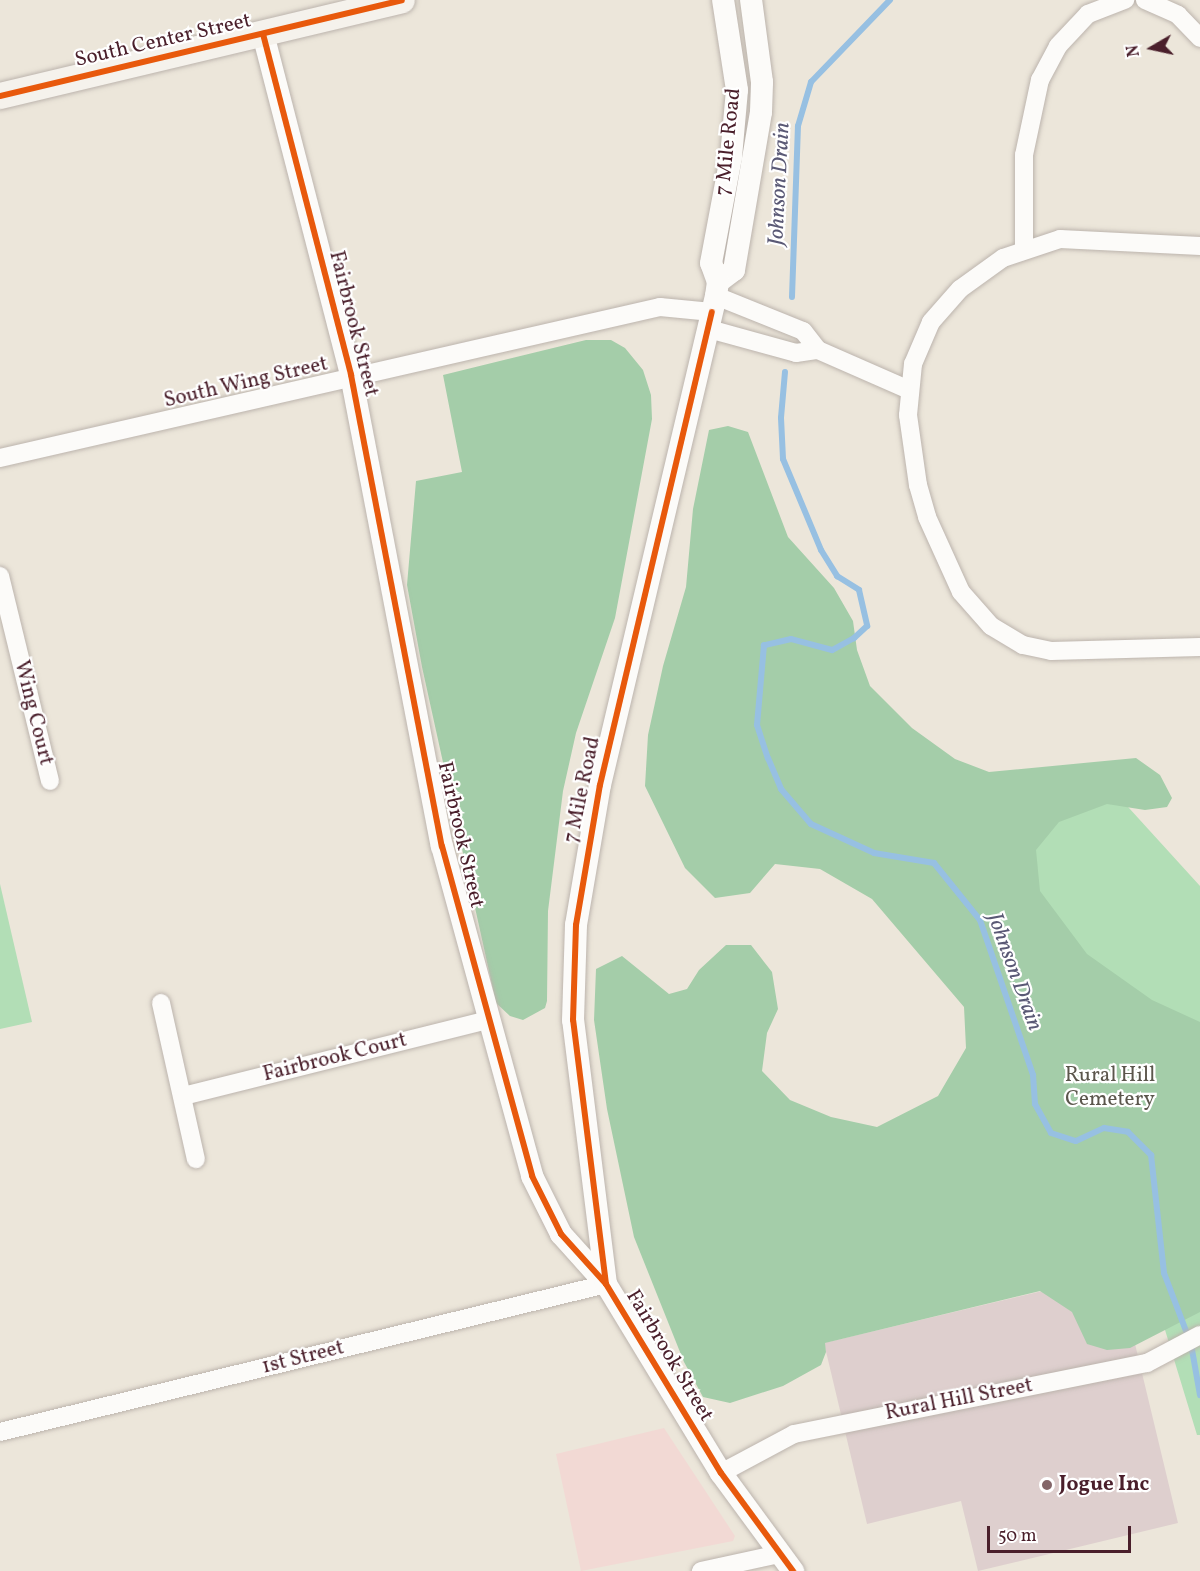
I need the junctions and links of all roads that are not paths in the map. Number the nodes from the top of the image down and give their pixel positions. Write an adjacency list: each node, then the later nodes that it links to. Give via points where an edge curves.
1 (402, 0): 6 (main road, South Center Street)
2 (723, 0): 11 (street, 7 Mile Road, via 737,90 731,157 711,262)
3 (751, 0): 11 (street, 7 Mile Road, via 762,82 760,112 734,270)
4 (1125, 0): 10 (street, via 1088,14 1058,46 1040,80 1024,155)
5 (1145, 0): 7 (street, via 1178,15)
6 (263, 34): 8 (main road, South Center Street); 13 (street, Fairbrook Street)
7 (1200, 38)
8 (0, 96)
9 (1200, 246): 10 (street, via 1059,239)
10 (1024, 248): 14 (street, via 980,272 942,307 919,344)
11 (714, 305): 12 (street, via 803,331); 12 (street, via 796,353); 13 (street, South Wing Street, via 660,307); 23 (street, 7 Mile Road, via 603,774 576,925 573,1020)
12 (818, 350): 14 (street)
13 (351, 375): 15 (street, South Wing Street); 20 (street, Fairbrook Street, via 442,846)
14 (909, 390): 17 (street, via 910,444 927,517 961,592 991,626 1023,645 1051,651)
15 (0, 458)
16 (0, 576): 18 (street, Wing Court)
17 (1200, 647)
18 (50, 781)
19 (161, 1003): 21 (street)
20 (488, 1020): 21 (street, Fairbrook Court); 23 (street, Fairbrook Street, via 532,1176 561,1234)
21 (183, 1096): 22 (street)
22 (196, 1159)
23 (606, 1284): 25 (street, 1st Street); 26 (street, Fairbrook Street)
24 (1200, 1335): 26 (street, Rural Hill Street, via 1172,1353 1146,1363 794,1434)
25 (0, 1432)
26 (721, 1473): 27 (street, Fairbrook Street)
27 (786, 1563): 28 (street)
28 (701, 1571)

